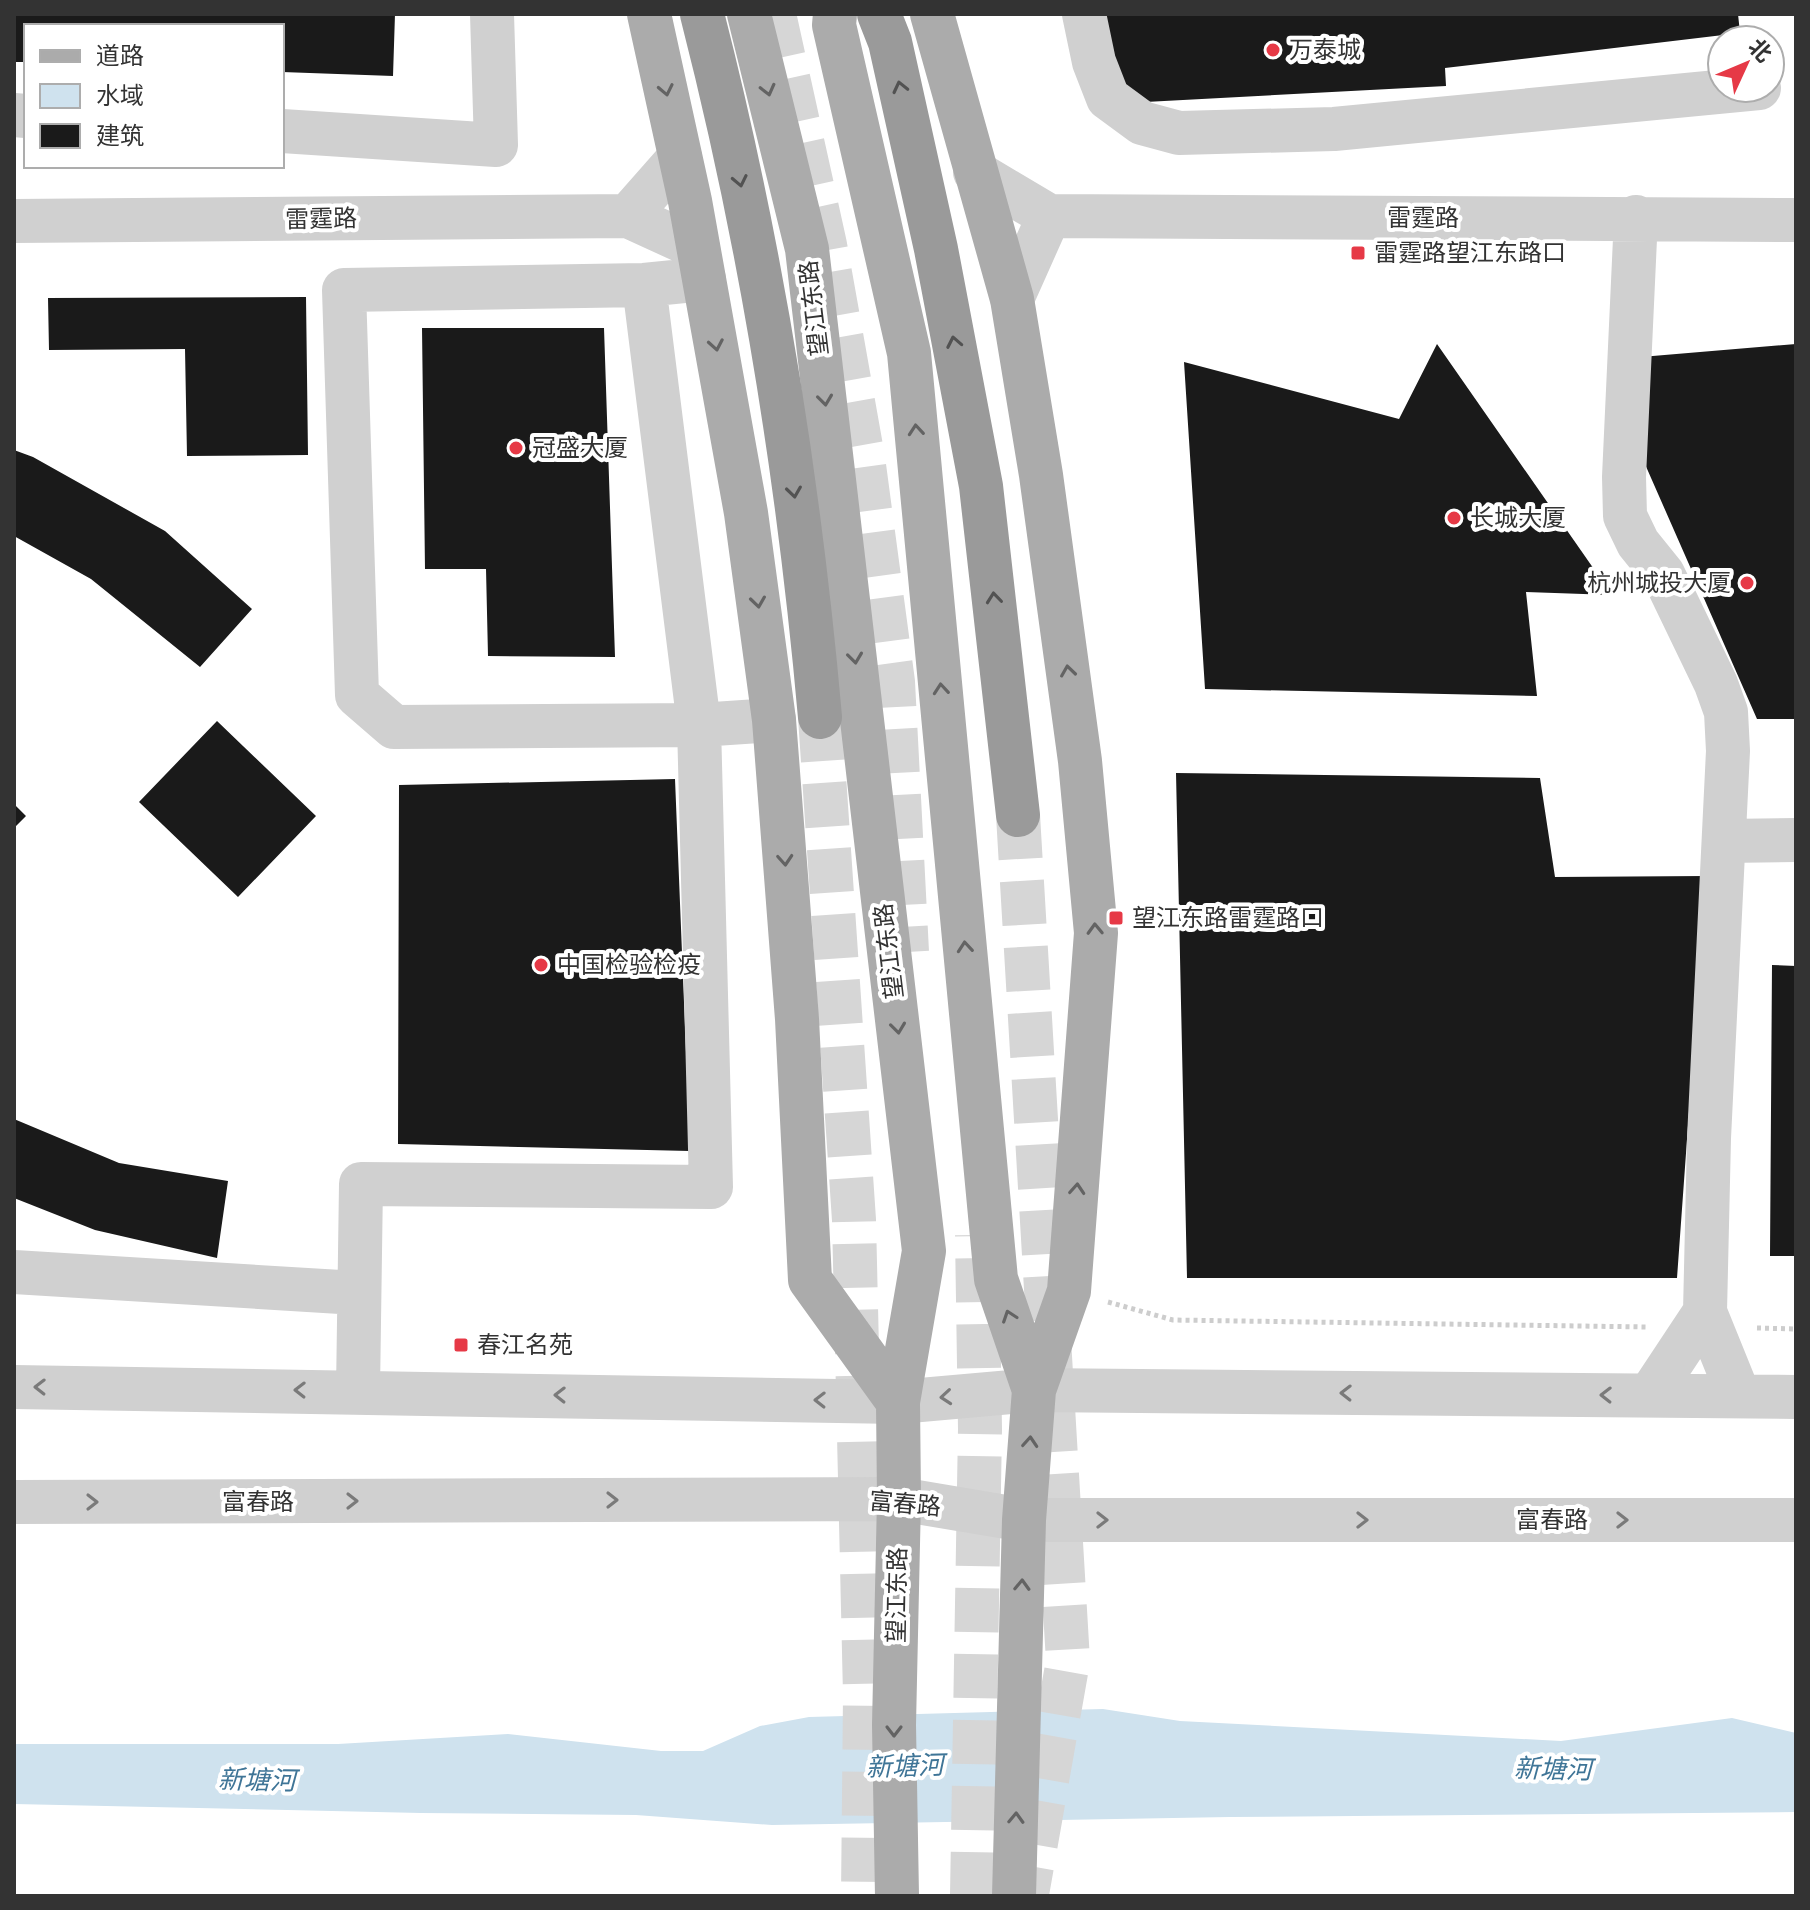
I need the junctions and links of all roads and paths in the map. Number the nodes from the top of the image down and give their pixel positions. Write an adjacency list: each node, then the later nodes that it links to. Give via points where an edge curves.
1 (492, 14): 10 (street, via 496,145)
2 (649, 14): 11 (main road, one-way to 11)
3 (702, 14): 21 (highway, one-way to 21, via 782,402)
4 (749, 14): 40 (main road, 望江东路, one-way to 40, via 807,249 924,1251)
5 (835, 14): 35 (main road, one-way to 5, via 996,1279 909,353)
6 (879, 14): 24 (highway, one-way to 6, via 981,486 936,249 890,42)
7 (932, 14): 12 (main road)
8 (1084, 14): 9 (street, via 1108,98 1142,123 1179,133 1334,129)
9 (1706, 93)
10 (284, 131)
11 (680, 157): 13 (street); 18 (main road)
12 (975, 172): 14 (street); 20 (main road)
13 (628, 216): 17 (street, 雷霆路); 18 (street, 雷霆路)
14 (1049, 216): 15 (street, 雷霆路); 20 (street)
15 (1636, 217): 16 (street, 雷霆路); 26 (street, via 1625,516 1663,574 1726,712)
16 (1796, 220)
17 (14, 221)
18 (701, 264): 19 (street); 22 (main road, one-way to 22, via 746,513)
19 (644, 285): 23 (street); 23 (street, via 344,290 357,695 394,727)
20 (1012, 299): 28 (main road, one-way to 20, via 1096,933 1080,761)
21 (820, 717)
22 (774, 720): 23 (street); 40 (main road, one-way to 40, via 810,1280)
23 (699, 725): 29 (street, via 711,1187 361,1184)
24 (1018, 815)
25 (1796, 840): 26 (street)
26 (1724, 841): 30 (street)
27 (14, 1272): 29 (street)
28 (1069, 1291): 31 (path, via 1173,1320); 35 (main road)
29 (357, 1293): 36 (street)
30 (1705, 1312): 37 (street); 38 (street)
31 (1652, 1327)
32 (1748, 1328): 33 (path)
33 (1796, 1329)
34 (14, 1387): 36 (street, one-way to 34)
35 (1034, 1390): 37 (street, one-way to 35); 40 (street, one-way to 40); 43 (main road, one-way to 35)
36 (358, 1391): 40 (street, one-way to 36)
37 (1650, 1395): 38 (street)
38 (1739, 1396): 39 (street)
39 (1796, 1397)
40 (898, 1402): 41 (main road, 望江东路)
41 (899, 1499): 42 (street, 富春路, one-way to 41); 43 (street, 富春路); 45 (main road, 望江东路, one-way to 45)
42 (14, 1502)
43 (1024, 1520): 44 (street, 富春路, one-way to 44); 46 (main road, one-way to 43)
44 (1796, 1520)
45 (897, 1896)
46 (1014, 1896)

